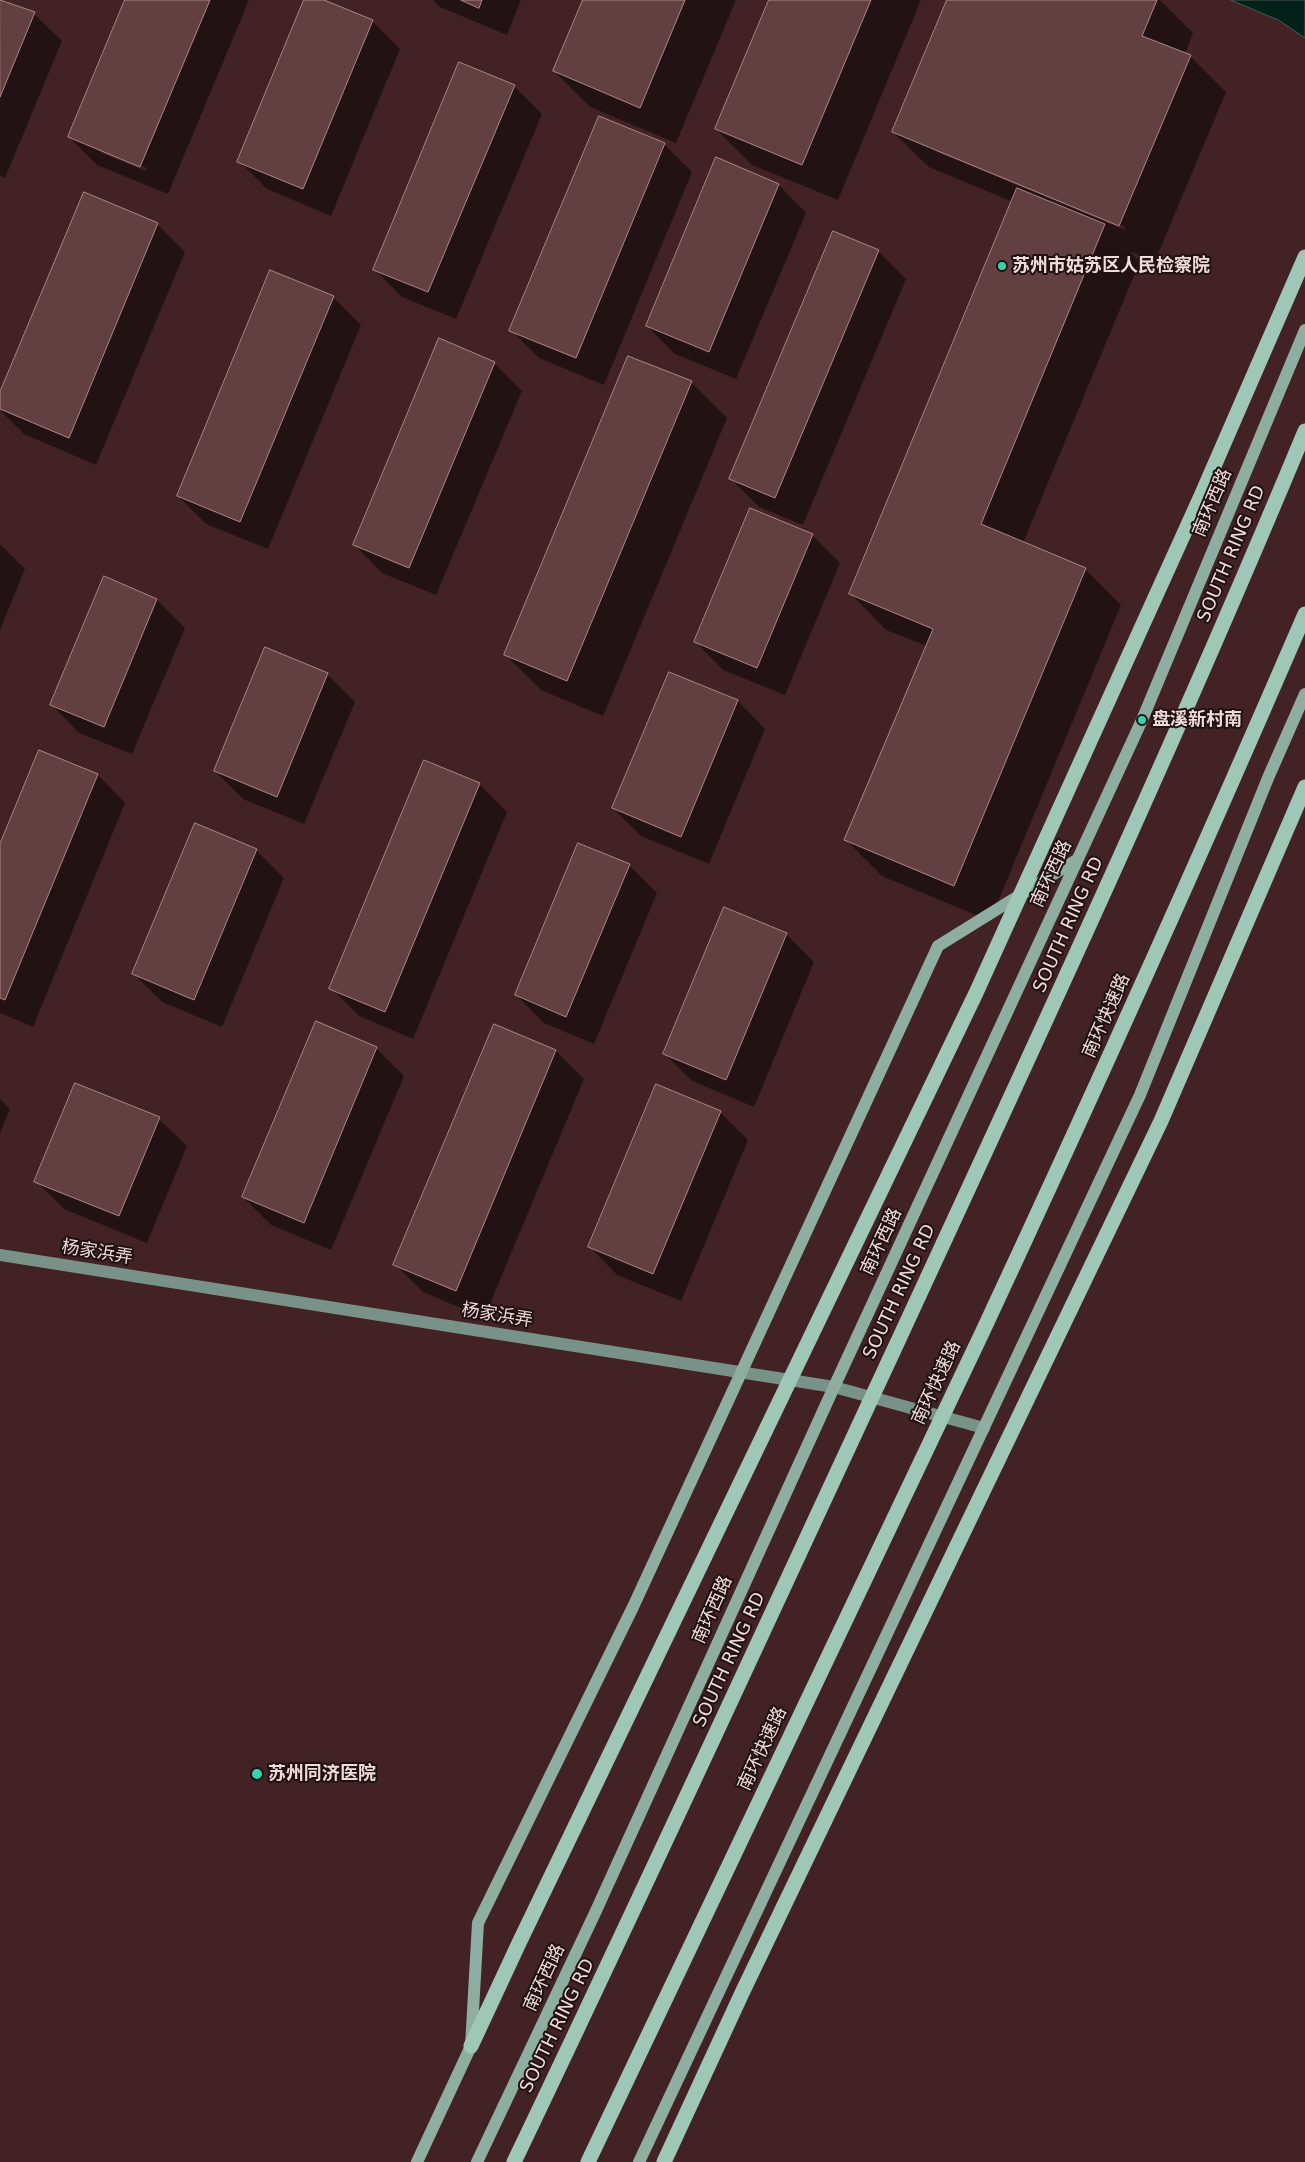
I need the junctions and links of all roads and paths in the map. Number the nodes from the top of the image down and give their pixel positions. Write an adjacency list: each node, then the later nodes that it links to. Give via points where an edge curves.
1 (1305, 257): 12 (highway, via 976,994)
2 (1305, 330): 7 (main road, 南环西路, via 1142,720)
3 (1305, 431): 15 (highway, SOUTH RING RD, via 1048,1018 616,1950)
4 (1305, 614): 16 (highway, 南环快速路, via 1121,1030 982,1332)
5 (1305, 694): 11 (main road, via 1140,1095)
6 (1305, 787): 18 (highway, via 1161,1121)
7 (1078, 859): 9 (main road, via 938,946); 10 (main road, 南环西路)
8 (0, 1256): 9 (street, 杨家浜弄)
9 (740, 1373): 10 (street, 杨家浜弄); 12 (main road, via 633,1607 478,1923)
10 (834, 1387): 11 (street, 杨家浜弄); 14 (main road, 南环西路, via 595,1913)
11 (984, 1428): 17 (main road)
12 (471, 2046): 13 (main road)
13 (417, 2162)
14 (477, 2162)
15 (514, 2162)
16 (588, 2162)
17 (639, 2162)
18 (664, 2162)

